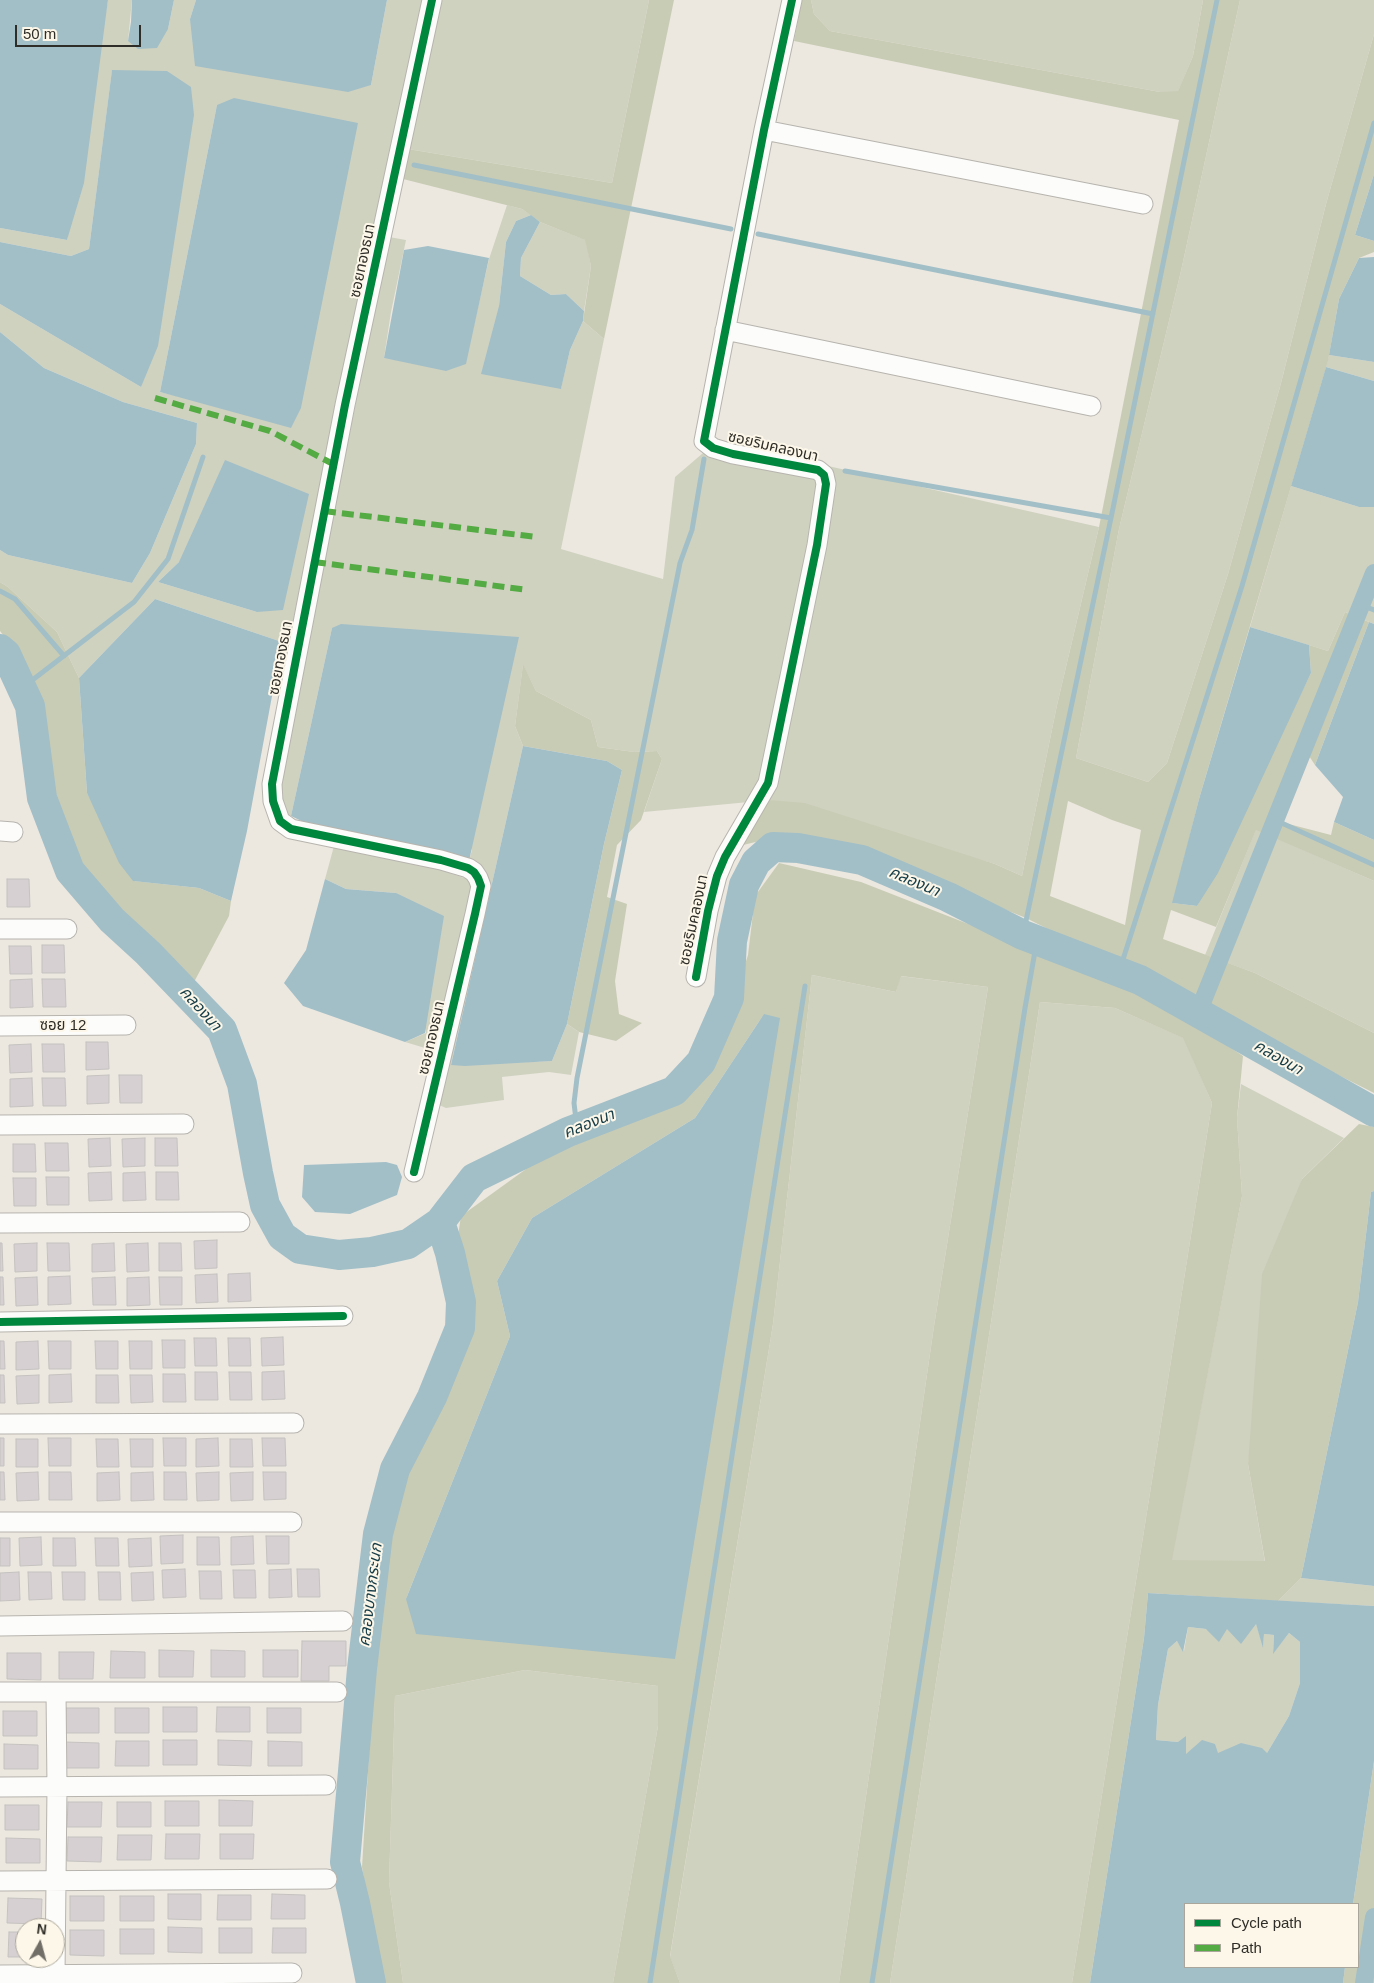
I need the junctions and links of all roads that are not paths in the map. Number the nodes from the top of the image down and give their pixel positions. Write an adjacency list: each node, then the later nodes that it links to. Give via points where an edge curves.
1 (432, 0): 14 (street, ซอยทองธนา, via 342,422 272,784 273,801 280,821 292,829 468,868 474,872 481,886)
2 (792, 0): 3 (street, ซอยริมคลองนา)
3 (764, 130): 4 (street); 5 (street, ซอยริมคลองนา)
4 (1143, 204)
5 (725, 330): 6 (street); 9 (street, ซอยริมคลองนา, via 704,441 713,448 734,454 818,470 824,475 826,484 817,545 768,783 717,876)
6 (1091, 406)
7 (0, 929): 8 (street)
8 (67, 929)
9 (696, 977)
10 (126, 1025): 11 (street, ซอย 12)
11 (0, 1026)
12 (184, 1124): 13 (street)
13 (0, 1125)
14 (414, 1172)
15 (240, 1222): 16 (street)
16 (0, 1223)
17 (343, 1316): 18 (street)
18 (0, 1322)
19 (294, 1423): 20 (street)
20 (0, 1424)
21 (0, 1522): 22 (street)
22 (292, 1522)
23 (343, 1621): 24 (street)
24 (0, 1626)
25 (0, 1692): 26 (street)
26 (56, 1692): 27 (street); 30 (street)
27 (337, 1692)
28 (326, 1785): 30 (street)
29 (0, 1787): 30 (street)
30 (57, 1787): 32 (street)
31 (328, 1879): 32 (street)
32 (56, 1880): 33 (street); 36 (street)
33 (0, 1881)
34 (292, 1973): 36 (street)
35 (0, 1975): 36 (street)
36 (55, 1975)

